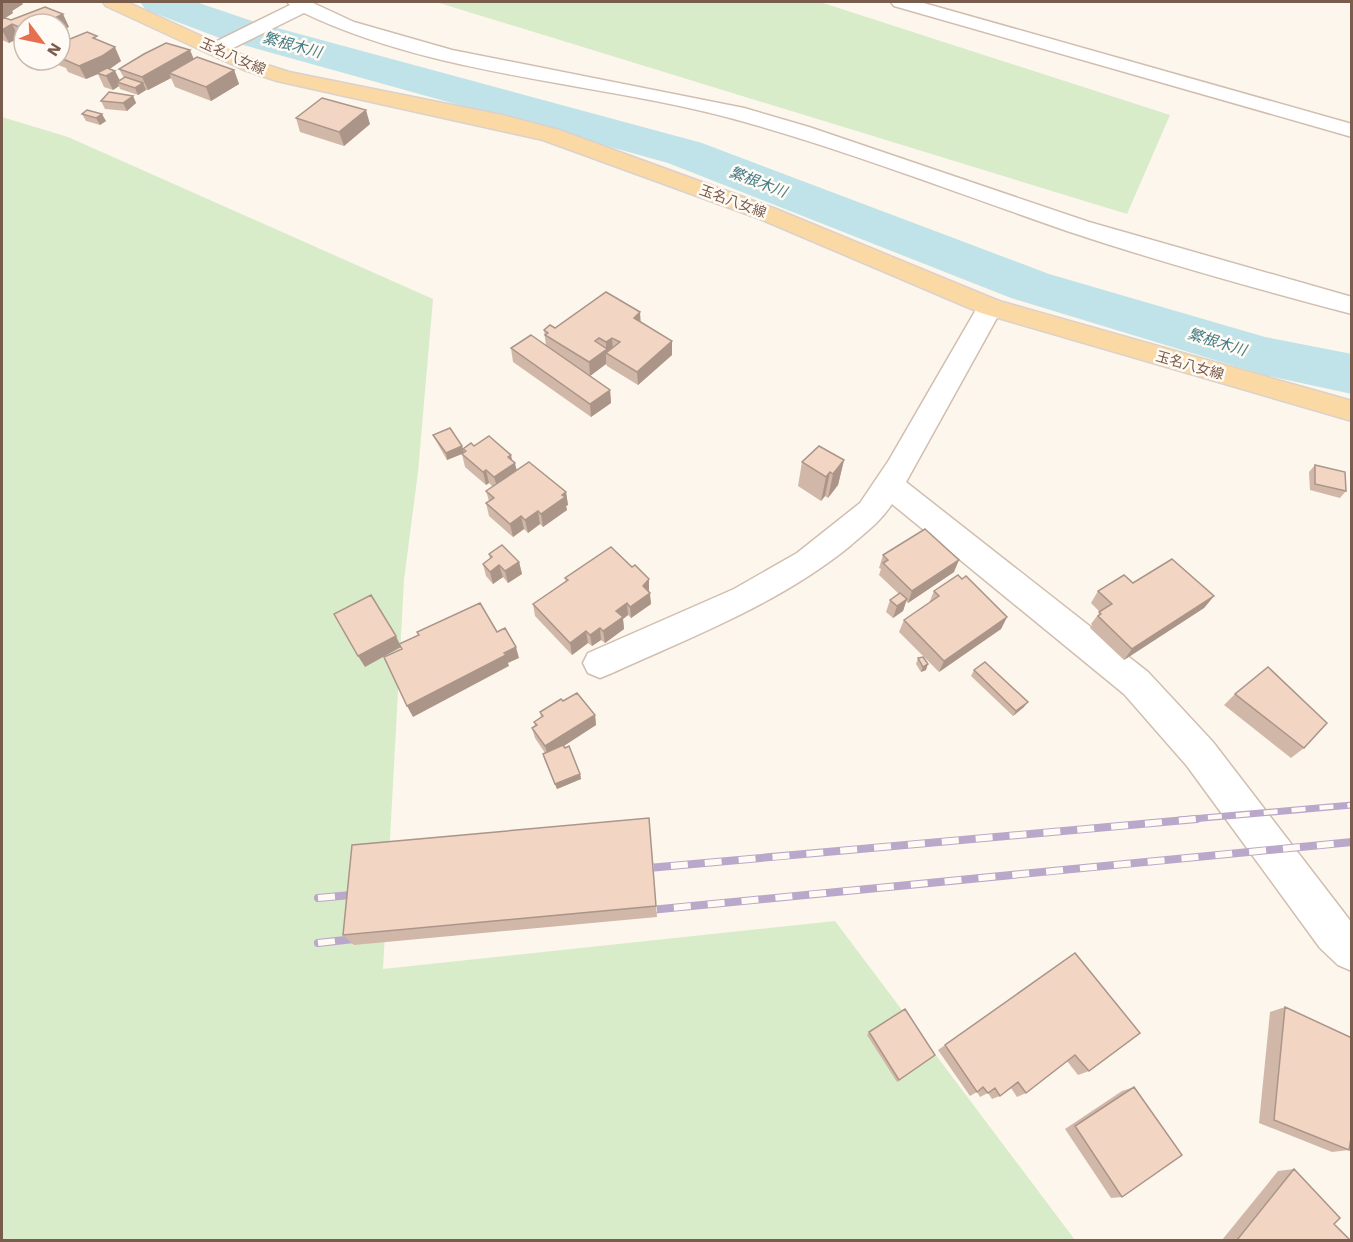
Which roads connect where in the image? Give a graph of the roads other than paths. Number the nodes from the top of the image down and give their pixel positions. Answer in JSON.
{"nodes":[{"id":1,"x":114,"y":2,"type":"edge"},
{"id":2,"x":901,"y":2,"type":"edge"},
{"id":3,"x":298,"y":6,"type":"edge"},
{"id":4,"x":938,"y":7,"type":"edge"},
{"id":5,"x":221,"y":47,"type":"junction"},
{"id":6,"x":1352,"y":131,"type":"edge"},
{"id":7,"x":1352,"y":306,"type":"edge"},
{"id":8,"x":990,"y":307,"type":"junction"},
{"id":9,"x":1352,"y":411,"type":"edge"},
{"id":10,"x":888,"y":484,"type":"junction"},
{"id":11,"x":600,"y":663,"type":"dead end"},
{"id":12,"x":1352,"y":951,"type":"edge"}],
"edges":[{"from":1,"to":5,"type":"main road","name":"玉名八女線"},
{"from":2,"to":4,"type":"street"},
{"from":3,"to":5,"type":"street"},
{"from":3,"to":7,"type":"street"},
{"from":4,"to":6,"type":"street"},
{"from":5,"to":8,"type":"main road","name":"玉名八女線"},
{"from":8,"to":9,"type":"main road","name":"玉名八女線"},
{"from":8,"to":10,"type":"street"},
{"from":10,"to":11,"type":"street"},
{"from":10,"to":12,"type":"street"}]}
